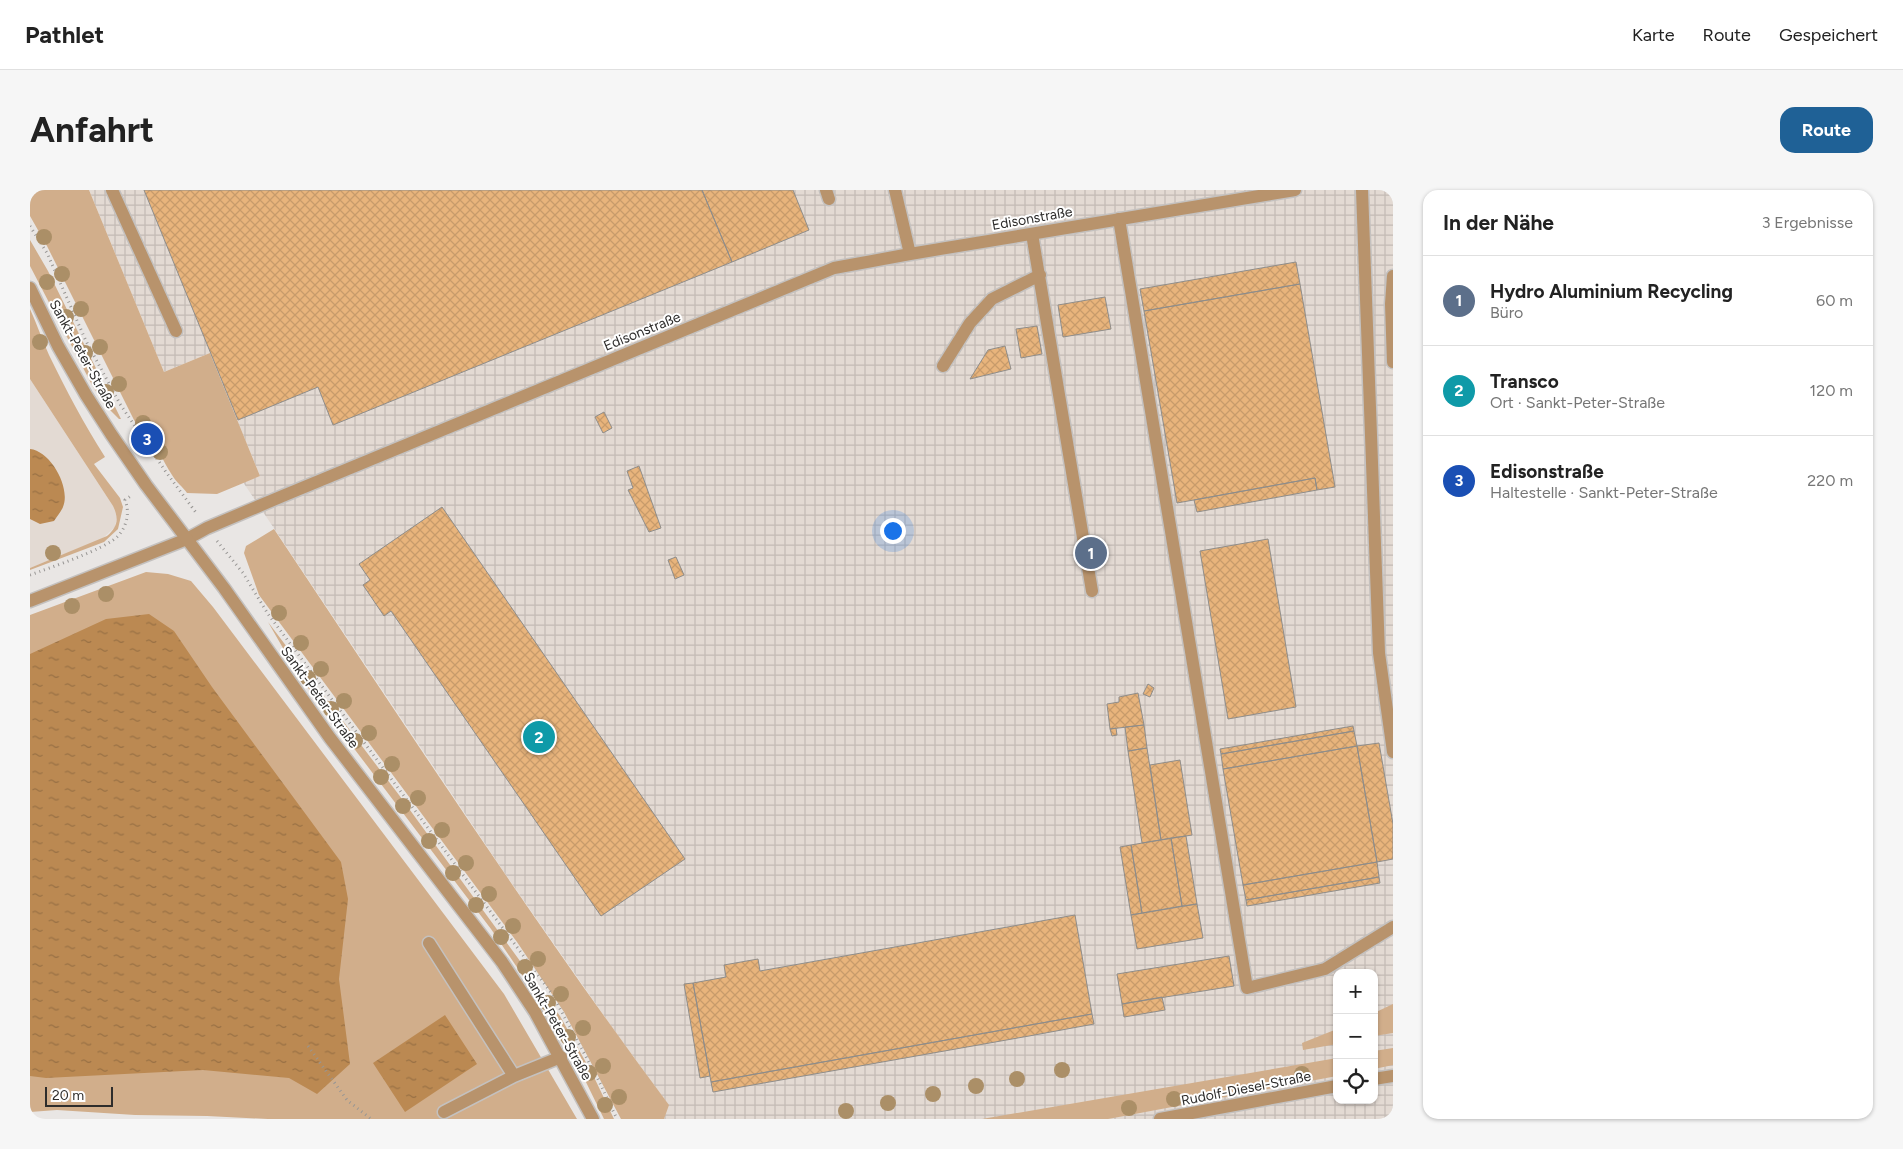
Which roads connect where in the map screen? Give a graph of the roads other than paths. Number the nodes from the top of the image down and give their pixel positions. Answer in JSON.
{"nodes":[{"id":1,"x":112,"y":190,"type":"edge"},
{"id":2,"x":895,"y":190,"type":"edge"},
{"id":3,"x":1295,"y":190,"type":"edge"},
{"id":4,"x":1362,"y":190,"type":"edge"},
{"id":5,"x":1119,"y":219,"type":"junction"},
{"id":6,"x":1032,"y":234,"type":"junction"},
{"id":7,"x":910,"y":254,"type":"junction"},
{"id":8,"x":1040,"y":275,"type":"junction"},
{"id":9,"x":1393,"y":276,"type":"edge"},
{"id":10,"x":30,"y":288,"type":"edge"},
{"id":11,"x":176,"y":331,"type":"dead end"},
{"id":12,"x":1393,"y":362,"type":"edge"},
{"id":13,"x":943,"y":366,"type":"dead end"},
{"id":14,"x":187,"y":539,"type":"junction"},
{"id":15,"x":1092,"y":591,"type":"dead end"},
{"id":16,"x":30,"y":601,"type":"edge"},
{"id":17,"x":1393,"y":752,"type":"edge"},
{"id":18,"x":1393,"y":927,"type":"edge"},
{"id":19,"x":429,"y":944,"type":"dead end"},
{"id":20,"x":561,"y":1057,"type":"junction"},
{"id":21,"x":514,"y":1076,"type":"junction"},
{"id":22,"x":1393,"y":1076,"type":"edge"},
{"id":23,"x":1378,"y":1078,"type":"edge"},
{"id":24,"x":1333,"y":1087,"type":"edge"},
{"id":25,"x":444,"y":1112,"type":"dead end"},
{"id":26,"x":593,"y":1119,"type":"edge"},
{"id":27,"x":1160,"y":1119,"type":"edge"}],
"edges":[{"from":1,"to":11,"type":"street"},
{"from":2,"to":7,"type":"street"},
{"from":3,"to":5,"type":"street","name":"Edisonstraße"},
{"from":4,"to":17,"type":"street"},
{"from":5,"to":6,"type":"street","name":"Edisonstraße"},
{"from":5,"to":18,"type":"street"},
{"from":6,"to":7,"type":"street","name":"Edisonstraße"},
{"from":6,"to":8,"type":"street"},
{"from":7,"to":14,"type":"street","name":"Edisonstraße"},
{"from":8,"to":13,"type":"street"},
{"from":8,"to":15,"type":"street"},
{"from":9,"to":12,"type":"street"},
{"from":10,"to":14,"type":"street","name":"Sankt-Peter-Straße"},
{"from":14,"to":16,"type":"street","name":"Edisonstraße"},
{"from":14,"to":20,"type":"street","name":"Sankt-Peter-Straße"},
{"from":19,"to":21,"type":"street"},
{"from":20,"to":21,"type":"street"},
{"from":20,"to":26,"type":"street","name":"Sankt-Peter-Straße"},
{"from":21,"to":25,"type":"street"},
{"from":22,"to":23,"type":"street"},
{"from":24,"to":27,"type":"street","name":"Rudolf-Diesel-Straße"}]}
